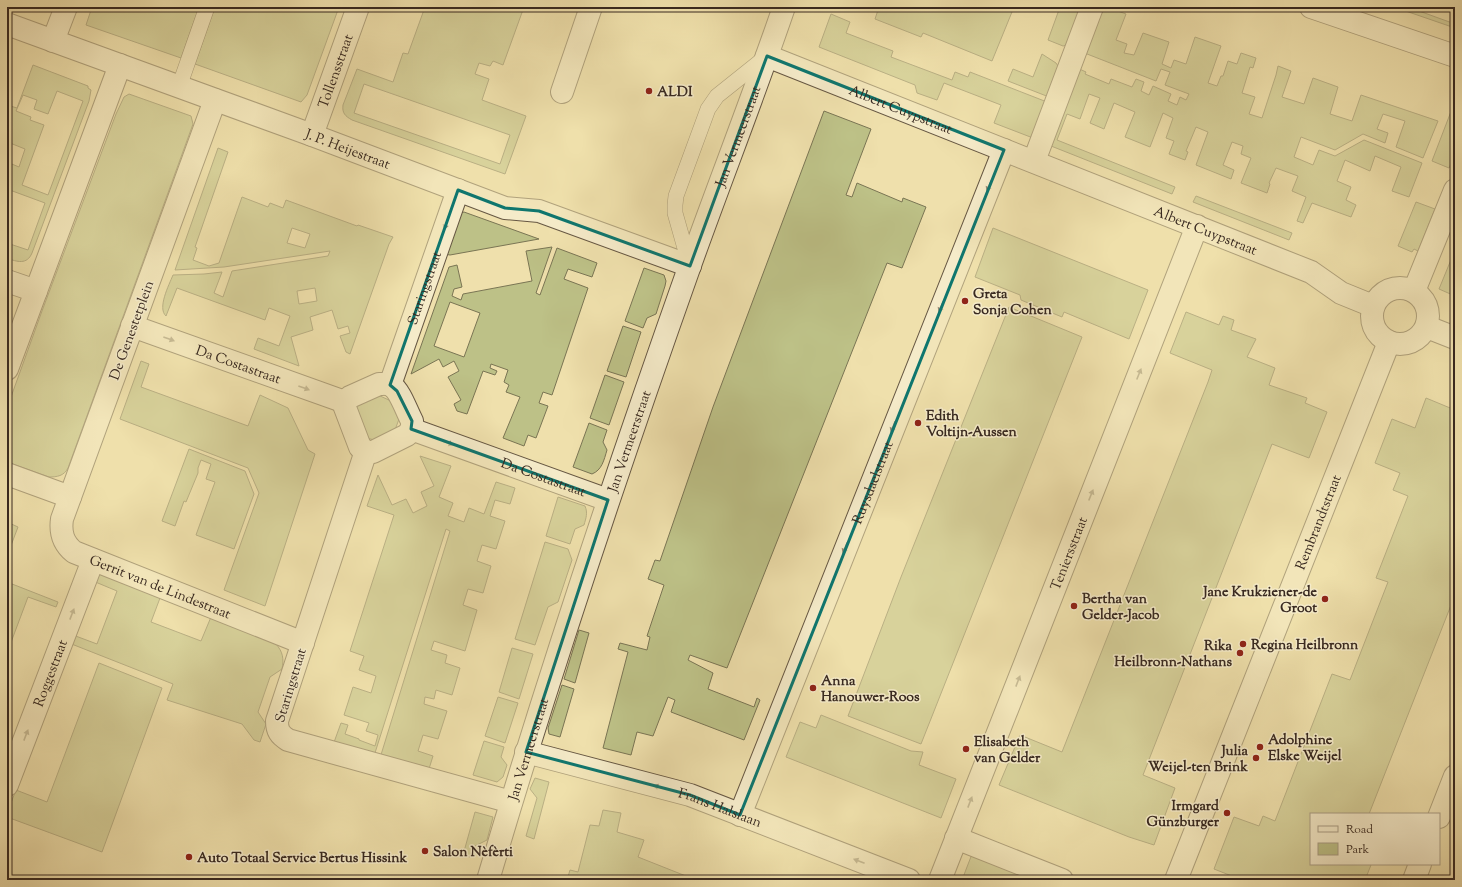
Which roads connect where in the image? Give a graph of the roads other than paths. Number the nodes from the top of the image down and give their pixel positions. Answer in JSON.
{"nodes":[{"id":1,"x":66,"y":7,"type":"edge"},
{"id":2,"x":207,"y":7,"type":"edge"},
{"id":3,"x":358,"y":7,"type":"edge"},
{"id":4,"x":591,"y":7,"type":"edge"},
{"id":5,"x":784,"y":7,"type":"edge"},
{"id":6,"x":1092,"y":7,"type":"edge"},
{"id":7,"x":1311,"y":7,"type":"edge"},
{"id":8,"x":7,"y":24,"type":"edge"},
{"id":9,"x":53,"y":41,"type":"junction"},
{"id":10,"x":767,"y":56,"type":"junction"},
{"id":11,"x":1455,"y":56,"type":"edge"},
{"id":12,"x":120,"y":65,"type":"junction"},
{"id":13,"x":178,"y":87,"type":"junction"},
{"id":14,"x":562,"y":92,"type":"dead end"},
{"id":15,"x":215,"y":100,"type":"junction"},
{"id":16,"x":312,"y":135,"type":"junction"},
{"id":17,"x":1004,"y":150,"type":"junction"},
{"id":18,"x":1034,"y":161,"type":"junction"},
{"id":19,"x":458,"y":190,"type":"junction"},
{"id":20,"x":1455,"y":190,"type":"edge"},
{"id":21,"x":1197,"y":226,"type":"junction"},
{"id":22,"x":690,"y":266,"type":"junction"},
{"id":23,"x":7,"y":281,"type":"edge"},
{"id":24,"x":36,"y":291,"type":"junction"},
{"id":25,"x":1414,"y":291,"type":"junction"},
{"id":26,"x":1373,"y":306,"type":"junction"},
{"id":27,"x":132,"y":326,"type":"junction"},
{"id":28,"x":1427,"y":327,"type":"junction"},
{"id":29,"x":1455,"y":338,"type":"edge"},
{"id":30,"x":1389,"y":342,"type":"junction"},
{"id":31,"x":7,"y":369,"type":"edge"},
{"id":32,"x":390,"y":385,"type":"junction"},
{"id":33,"x":345,"y":402,"type":"junction"},
{"id":34,"x":411,"y":429,"type":"junction"},
{"id":35,"x":366,"y":451,"type":"junction"},
{"id":36,"x":7,"y":474,"type":"edge"},
{"id":37,"x":70,"y":497,"type":"junction"},
{"id":38,"x":608,"y":500,"type":"junction"},
{"id":39,"x":93,"y":560,"type":"junction"},
{"id":40,"x":303,"y":644,"type":"junction"},
{"id":41,"x":526,"y":752,"type":"junction"},
{"id":42,"x":1455,"y":776,"type":"edge"},
{"id":43,"x":7,"y":785,"type":"edge"},
{"id":44,"x":511,"y":802,"type":"junction"},
{"id":45,"x":1440,"y":814,"type":"edge"},
{"id":46,"x":740,"y":815,"type":"junction"},
{"id":47,"x":956,"y":838,"type":"junction"},
{"id":48,"x":1420,"y":865,"type":"edge"},
{"id":49,"x":488,"y":880,"type":"edge"},
{"id":50,"x":908,"y":880,"type":"edge"},
{"id":51,"x":940,"y":880,"type":"edge"},
{"id":52,"x":1062,"y":880,"type":"edge"},
{"id":53,"x":1176,"y":880,"type":"edge"},
{"id":54,"x":1414,"y":880,"type":"edge"}],
"edges":[{"from":1,"to":9,"type":"street"},
{"from":2,"to":13,"type":"lane"},
{"from":3,"to":16,"type":"street","name":"Tollensstraat"},
{"from":4,"to":14,"type":"street"},
{"from":5,"to":10,"type":"street","name":"Jan Vermeerstraat"},
{"from":6,"to":18,"type":"street"},
{"from":7,"to":11,"type":"street"},
{"from":8,"to":9,"type":"street","name":"J. P. Heijestraat"},
{"from":9,"to":12,"type":"street","name":"J. P. Heijestraat"},
{"from":10,"to":17,"type":"street","name":"Albert Cuypstraat"},
{"from":10,"to":22,"type":"street","name":"Jan Vermeerstraat"},
{"from":10,"to":22,"type":"lane"},
{"from":12,"to":13,"type":"street","name":"J. P. Heijestraat"},
{"from":12,"to":24,"type":"street"},
{"from":13,"to":15,"type":"street","name":"J. P. Heijestraat"},
{"from":15,"to":16,"type":"street","name":"J. P. Heijestraat"},
{"from":15,"to":27,"type":"street","name":"De Genestetplein"},
{"from":16,"to":19,"type":"street","name":"J. P. Heijestraat"},
{"from":17,"to":18,"type":"street","name":"Albert Cuypstraat"},
{"from":17,"to":46,"type":"street","name":"Ruysdaelstraat","one_way":true},
{"from":18,"to":21,"type":"street","name":"Albert Cuypstraat"},
{"from":19,"to":22,"type":"street","name":"J. P. Heijestraat"},
{"from":19,"to":32,"type":"street","name":"Staringstraat","one_way":true},
{"from":20,"to":25,"type":"street"},
{"from":21,"to":26,"type":"street","name":"Albert Cuypstraat"},
{"from":47,"to":21,"type":"street","name":"Teniersstraat","one_way":true},
{"from":22,"to":38,"type":"street","name":"Jan Vermeerstraat"},
{"from":23,"to":24,"type":"street"},
{"from":24,"to":31,"type":"street"},
{"from":25,"to":26,"type":"street"},
{"from":25,"to":28,"type":"street"},
{"from":26,"to":30,"type":"street"},
{"from":27,"to":33,"type":"street","name":"Da Costastraat","one_way":true},
{"from":27,"to":37,"type":"street","name":"De Genestetplein"},
{"from":28,"to":29,"type":"street"},
{"from":28,"to":30,"type":"street"},
{"from":30,"to":53,"type":"street","name":"Rembrandtstraat"},
{"from":32,"to":33,"type":"street"},
{"from":32,"to":34,"type":"street"},
{"from":33,"to":35,"type":"street"},
{"from":34,"to":35,"type":"street"},
{"from":34,"to":38,"type":"street","name":"Da Costastraat","one_way":true},
{"from":35,"to":40,"type":"street","name":"Staringstraat"},
{"from":36,"to":37,"type":"street"},
{"from":37,"to":39,"type":"street","name":"Gerrit van de Lindestraat"},
{"from":38,"to":41,"type":"street","name":"Jan Vermeerstraat"},
{"from":39,"to":40,"type":"street","name":"Gerrit van de Lindestraat"},
{"from":43,"to":39,"type":"street","name":"Roggestraat","one_way":true},
{"from":40,"to":44,"type":"street","name":"Staringstraat"},
{"from":41,"to":44,"type":"street","name":"Jan Vermeerstraat"},
{"from":46,"to":41,"type":"street","name":"Frans Halslaan","one_way":true},
{"from":42,"to":45,"type":"street"},
{"from":44,"to":49,"type":"street","name":"Jan Vermeerstraat"},
{"from":50,"to":46,"type":"street","name":"Frans Halslaan","one_way":true},
{"from":47,"to":51,"type":"street","name":"Teniersstraat"},
{"from":47,"to":52,"type":"street"},
{"from":48,"to":54,"type":"street"}]}
